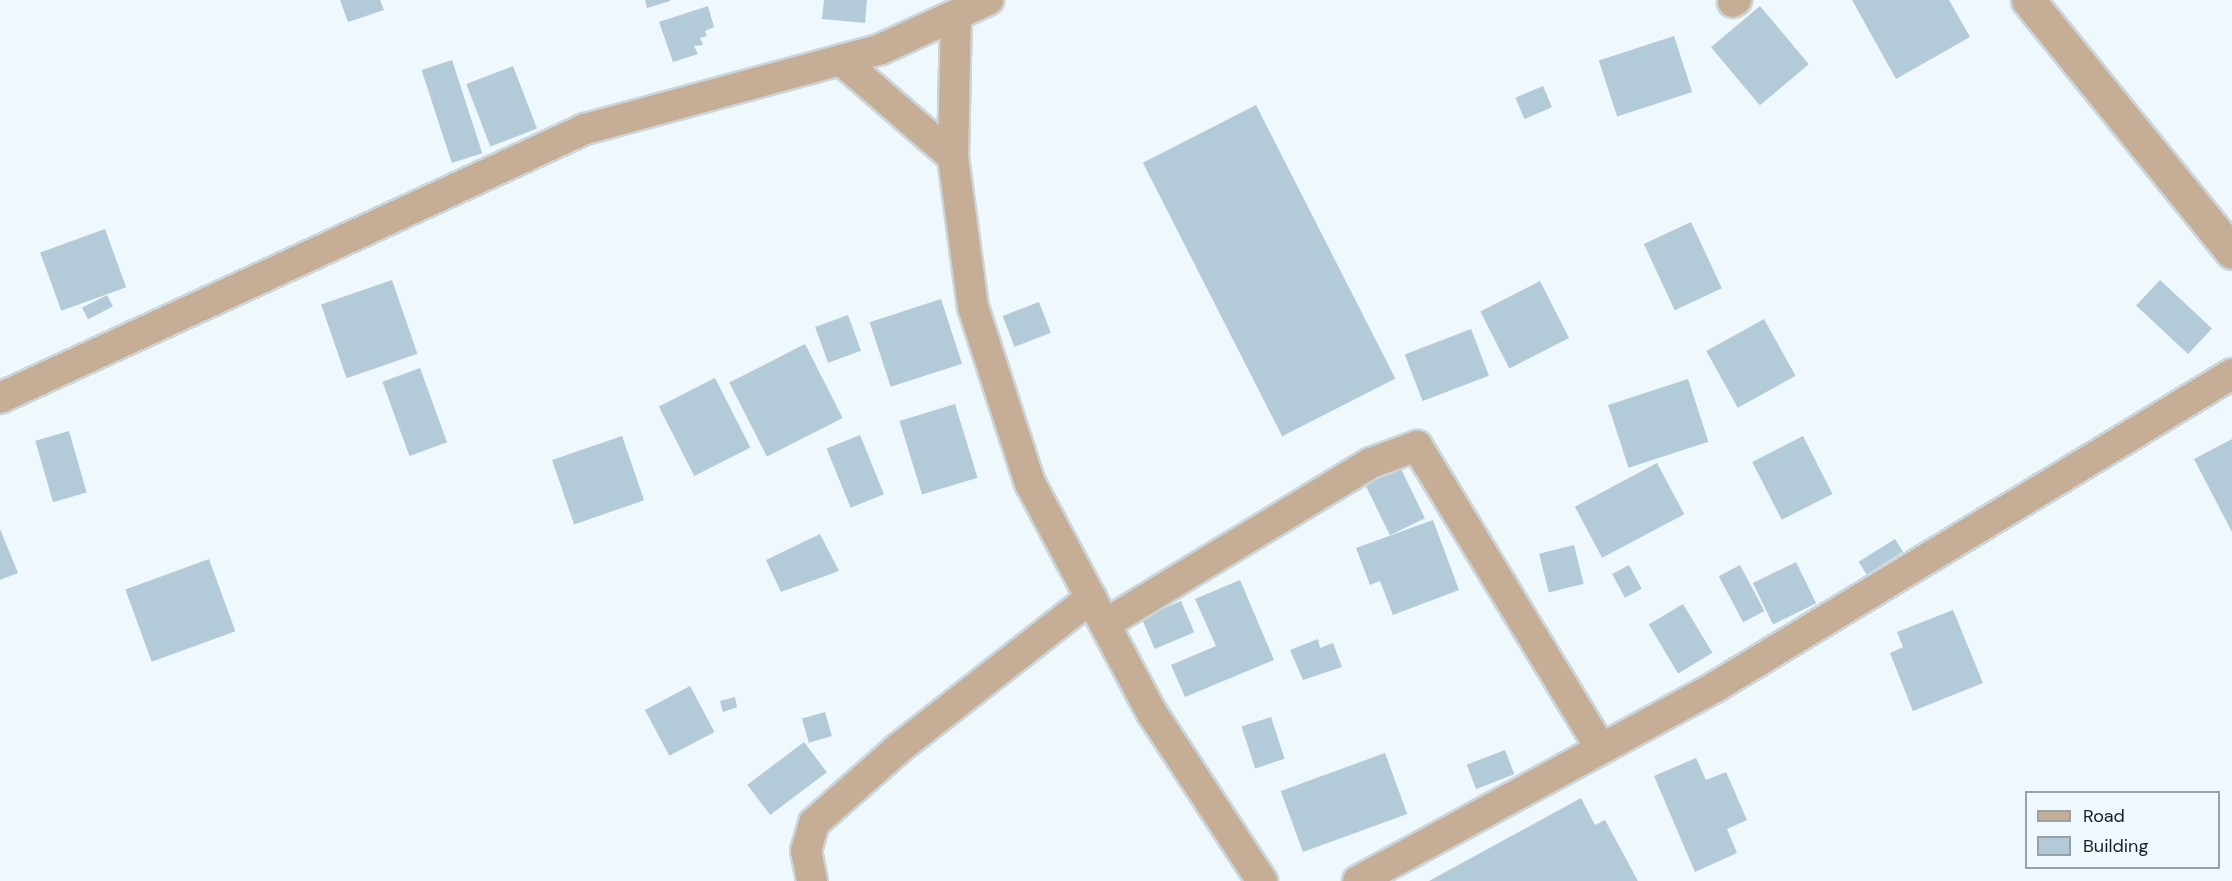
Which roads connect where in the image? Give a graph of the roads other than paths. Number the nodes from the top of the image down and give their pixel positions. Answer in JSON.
{"nodes":[{"id":1,"x":988,"y":0,"type":"edge"},
{"id":2,"x":2028,"y":0,"type":"edge"},
{"id":3,"x":956,"y":15,"type":"junction"},
{"id":4,"x":841,"y":60,"type":"junction"},
{"id":5,"x":953,"y":157,"type":"junction"},
{"id":6,"x":2232,"y":252,"type":"edge"},
{"id":7,"x":2232,"y":374,"type":"edge"},
{"id":8,"x":0,"y":398,"type":"edge"},
{"id":9,"x":1098,"y":611,"type":"junction"},
{"id":10,"x":1601,"y":749,"type":"junction"},
{"id":11,"x":812,"y":881,"type":"edge"},
{"id":12,"x":1262,"y":881,"type":"edge"},
{"id":13,"x":1358,"y":881,"type":"edge"}],
"edges":[{"from":1,"to":3,"type":"street"},
{"from":2,"to":6,"type":"street"},
{"from":3,"to":4,"type":"street"},
{"from":3,"to":5,"type":"street"},
{"from":4,"to":5,"type":"street"},
{"from":4,"to":8,"type":"street"},
{"from":5,"to":9,"type":"street"},
{"from":7,"to":10,"type":"street"},
{"from":9,"to":10,"type":"street"},
{"from":9,"to":11,"type":"street"},
{"from":9,"to":12,"type":"street"},
{"from":10,"to":13,"type":"street"}]}
